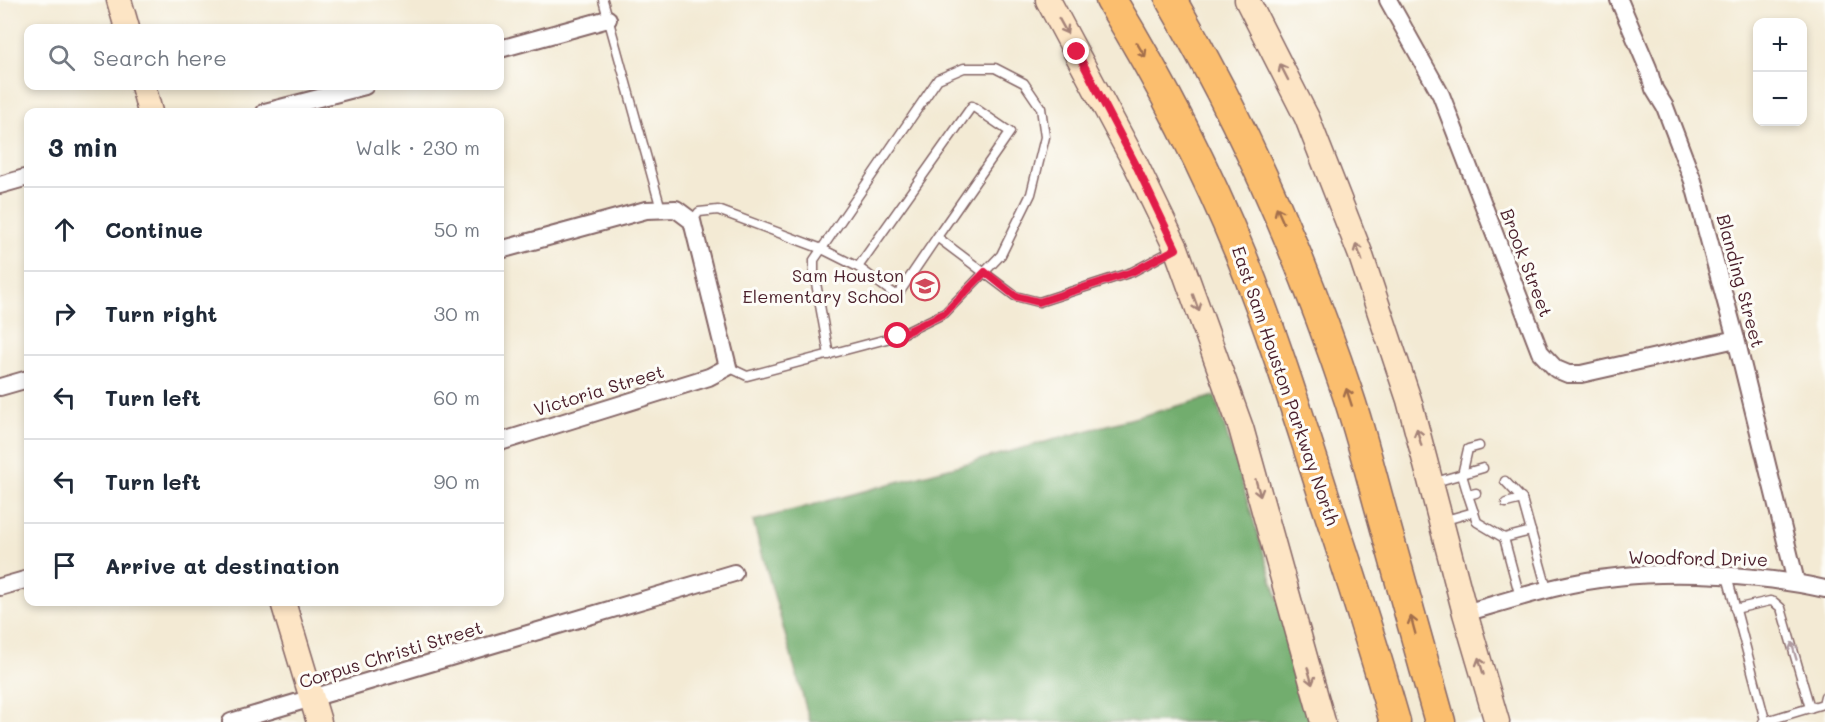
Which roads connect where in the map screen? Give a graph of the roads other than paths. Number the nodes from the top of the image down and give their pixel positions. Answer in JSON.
{"nodes":[{"id":1,"x":119,"y":0,"type":"edge"},
{"id":2,"x":603,"y":0,"type":"edge"},
{"id":3,"x":1048,"y":0,"type":"edge"},
{"id":4,"x":1111,"y":0,"type":"edge"},
{"id":5,"x":1171,"y":0,"type":"edge"},
{"id":6,"x":1185,"y":0,"type":"edge"},
{"id":7,"x":1247,"y":0,"type":"edge"},
{"id":8,"x":1388,"y":0,"type":"edge"},
{"id":9,"x":1619,"y":0,"type":"edge"},
{"id":10,"x":608,"y":19,"type":"junction"},
{"id":11,"x":126,"y":24,"type":"edge"},
{"id":12,"x":504,"y":48,"type":"edge"},
{"id":13,"x":144,"y":90,"type":"edge"},
{"id":14,"x":349,"y":90,"type":"edge"},
{"id":15,"x":149,"y":108,"type":"edge"},
{"id":16,"x":280,"y":108,"type":"edge"},
{"id":17,"x":1245,"y":138,"type":"junction"},
{"id":18,"x":24,"y":178,"type":"edge"},
{"id":19,"x":0,"y":185,"type":"edge"},
{"id":20,"x":654,"y":210,"type":"junction"},
{"id":21,"x":692,"y":221,"type":"junction"},
{"id":22,"x":936,"y":237,"type":"junction"},
{"id":23,"x":504,"y":249,"type":"edge"},
{"id":24,"x":822,"y":249,"type":"junction"},
{"id":25,"x":1176,"y":249,"type":"junction"},
{"id":26,"x":858,"y":267,"type":"junction"},
{"id":27,"x":985,"y":272,"type":"junction"},
{"id":28,"x":1736,"y":339,"type":"junction"},
{"id":29,"x":829,"y":354,"type":"junction"},
{"id":30,"x":728,"y":367,"type":"junction"},
{"id":31,"x":24,"y":380,"type":"edge"},
{"id":32,"x":0,"y":387,"type":"edge"},
{"id":33,"x":1290,"y":389,"type":"junction"},
{"id":34,"x":504,"y":441,"type":"edge"},
{"id":35,"x":1479,"y":446,"type":"dead end"},
{"id":36,"x":1483,"y":468,"type":"dead end"},
{"id":37,"x":1462,"y":475,"type":"junction"},
{"id":38,"x":1505,"y":481,"type":"dead end"},
{"id":39,"x":1431,"y":483,"type":"junction"},
{"id":40,"x":1522,"y":499,"type":"junction"},
{"id":41,"x":1506,"y":503,"type":"dead end"},
{"id":42,"x":1474,"y":512,"type":"junction"},
{"id":43,"x":1441,"y":521,"type":"junction"},
{"id":44,"x":1531,"y":531,"type":"junction"},
{"id":45,"x":1504,"y":538,"type":"junction"},
{"id":46,"x":734,"y":573,"type":"dead end"},
{"id":47,"x":1727,"y":576,"type":"junction"},
{"id":48,"x":24,"y":580,"type":"edge"},
{"id":49,"x":1796,"y":582,"type":"junction"},
{"id":50,"x":0,"y":587,"type":"edge"},
{"id":51,"x":1825,"y":589,"type":"edge"},
{"id":52,"x":1547,"y":590,"type":"junction"},
{"id":53,"x":1520,"y":597,"type":"junction"},
{"id":54,"x":284,"y":606,"type":"edge"},
{"id":55,"x":1736,"y":609,"type":"junction"},
{"id":56,"x":1465,"y":613,"type":"junction"},
{"id":57,"x":1825,"y":696,"type":"edge"},
{"id":58,"x":312,"y":698,"type":"junction"},
{"id":59,"x":1810,"y":708,"type":"junction"},
{"id":60,"x":1764,"y":721,"type":"edge"},
{"id":61,"x":231,"y":722,"type":"edge"},
{"id":62,"x":319,"y":722,"type":"edge"},
{"id":63,"x":1323,"y":722,"type":"edge"},
{"id":64,"x":1377,"y":722,"type":"edge"},
{"id":65,"x":1395,"y":722,"type":"edge"},
{"id":66,"x":1440,"y":722,"type":"edge"},
{"id":67,"x":1497,"y":722,"type":"edge"}],
"edges":[{"from":1,"to":11,"type":"main road"},
{"from":2,"to":10,"type":"lane"},
{"from":3,"to":25,"type":"main road","one_way":true},
{"from":4,"to":33,"type":"highway","name":"East Sam Houston Parkway North","one_way":true},
{"from":5,"to":17,"type":"highway"},
{"from":6,"to":17,"type":"highway"},
{"from":39,"to":7,"type":"main road","one_way":true},
{"from":8,"to":28,"type":"street","name":"Brook Street"},
{"from":9,"to":28,"type":"street","name":"Blanding Street"},
{"from":10,"to":12,"type":"street"},
{"from":10,"to":20,"type":"lane"},
{"from":13,"to":15,"type":"main road"},
{"from":14,"to":16,"type":"street"},
{"from":66,"to":17,"type":"highway","one_way":true},
{"from":18,"to":19,"type":"street"},
{"from":20,"to":21,"type":"street"},
{"from":20,"to":23,"type":"street"},
{"from":21,"to":24,"type":"lane"},
{"from":21,"to":30,"type":"street"},
{"from":22,"to":26,"type":"lane"},
{"from":22,"to":26,"type":"lane"},
{"from":22,"to":27,"type":"lane"},
{"from":24,"to":26,"type":"lane"},
{"from":24,"to":27,"type":"lane"},
{"from":24,"to":29,"type":"lane"},
{"from":25,"to":27,"type":"lane"},
{"from":25,"to":63,"type":"main road","one_way":true},
{"from":27,"to":29,"type":"lane"},
{"from":28,"to":49,"type":"street","name":"Blanding Street"},
{"from":29,"to":30,"type":"lane"},
{"from":30,"to":34,"type":"street","name":"Victoria Street"},
{"from":31,"to":32,"type":"street"},
{"from":33,"to":64,"type":"highway"},
{"from":33,"to":65,"type":"highway","name":"East Sam Houston Parkway North"},
{"from":35,"to":37,"type":"lane"},
{"from":36,"to":37,"type":"lane"},
{"from":37,"to":39,"type":"lane"},
{"from":37,"to":42,"type":"lane"},
{"from":38,"to":40,"type":"lane"},
{"from":39,"to":43,"type":"main road"},
{"from":40,"to":41,"type":"lane"},
{"from":40,"to":44,"type":"lane"},
{"from":42,"to":43,"type":"lane"},
{"from":42,"to":45,"type":"lane"},
{"from":43,"to":56,"type":"main road"},
{"from":44,"to":45,"type":"lane"},
{"from":44,"to":52,"type":"lane"},
{"from":45,"to":53,"type":"lane"},
{"from":46,"to":58,"type":"street","name":"Corpus Christi Street"},
{"from":47,"to":49,"type":"street","name":"Woodford Drive"},
{"from":47,"to":52,"type":"street","name":"Woodford Drive"},
{"from":47,"to":55,"type":"lane"},
{"from":48,"to":50,"type":"street"},
{"from":49,"to":51,"type":"street","name":"Woodford Drive"},
{"from":52,"to":53,"type":"street","name":"Woodford Drive"},
{"from":53,"to":56,"type":"street","name":"Woodford Drive"},
{"from":54,"to":58,"type":"main road"},
{"from":59,"to":55,"type":"lane","one_way":true},
{"from":55,"to":60,"type":"lane"},
{"from":67,"to":56,"type":"main road","one_way":true},
{"from":57,"to":59,"type":"lane"},
{"from":58,"to":61,"type":"street","name":"Corpus Christi Street"},
{"from":58,"to":62,"type":"main road"},
{"from":59,"to":60,"type":"lane"}]}
